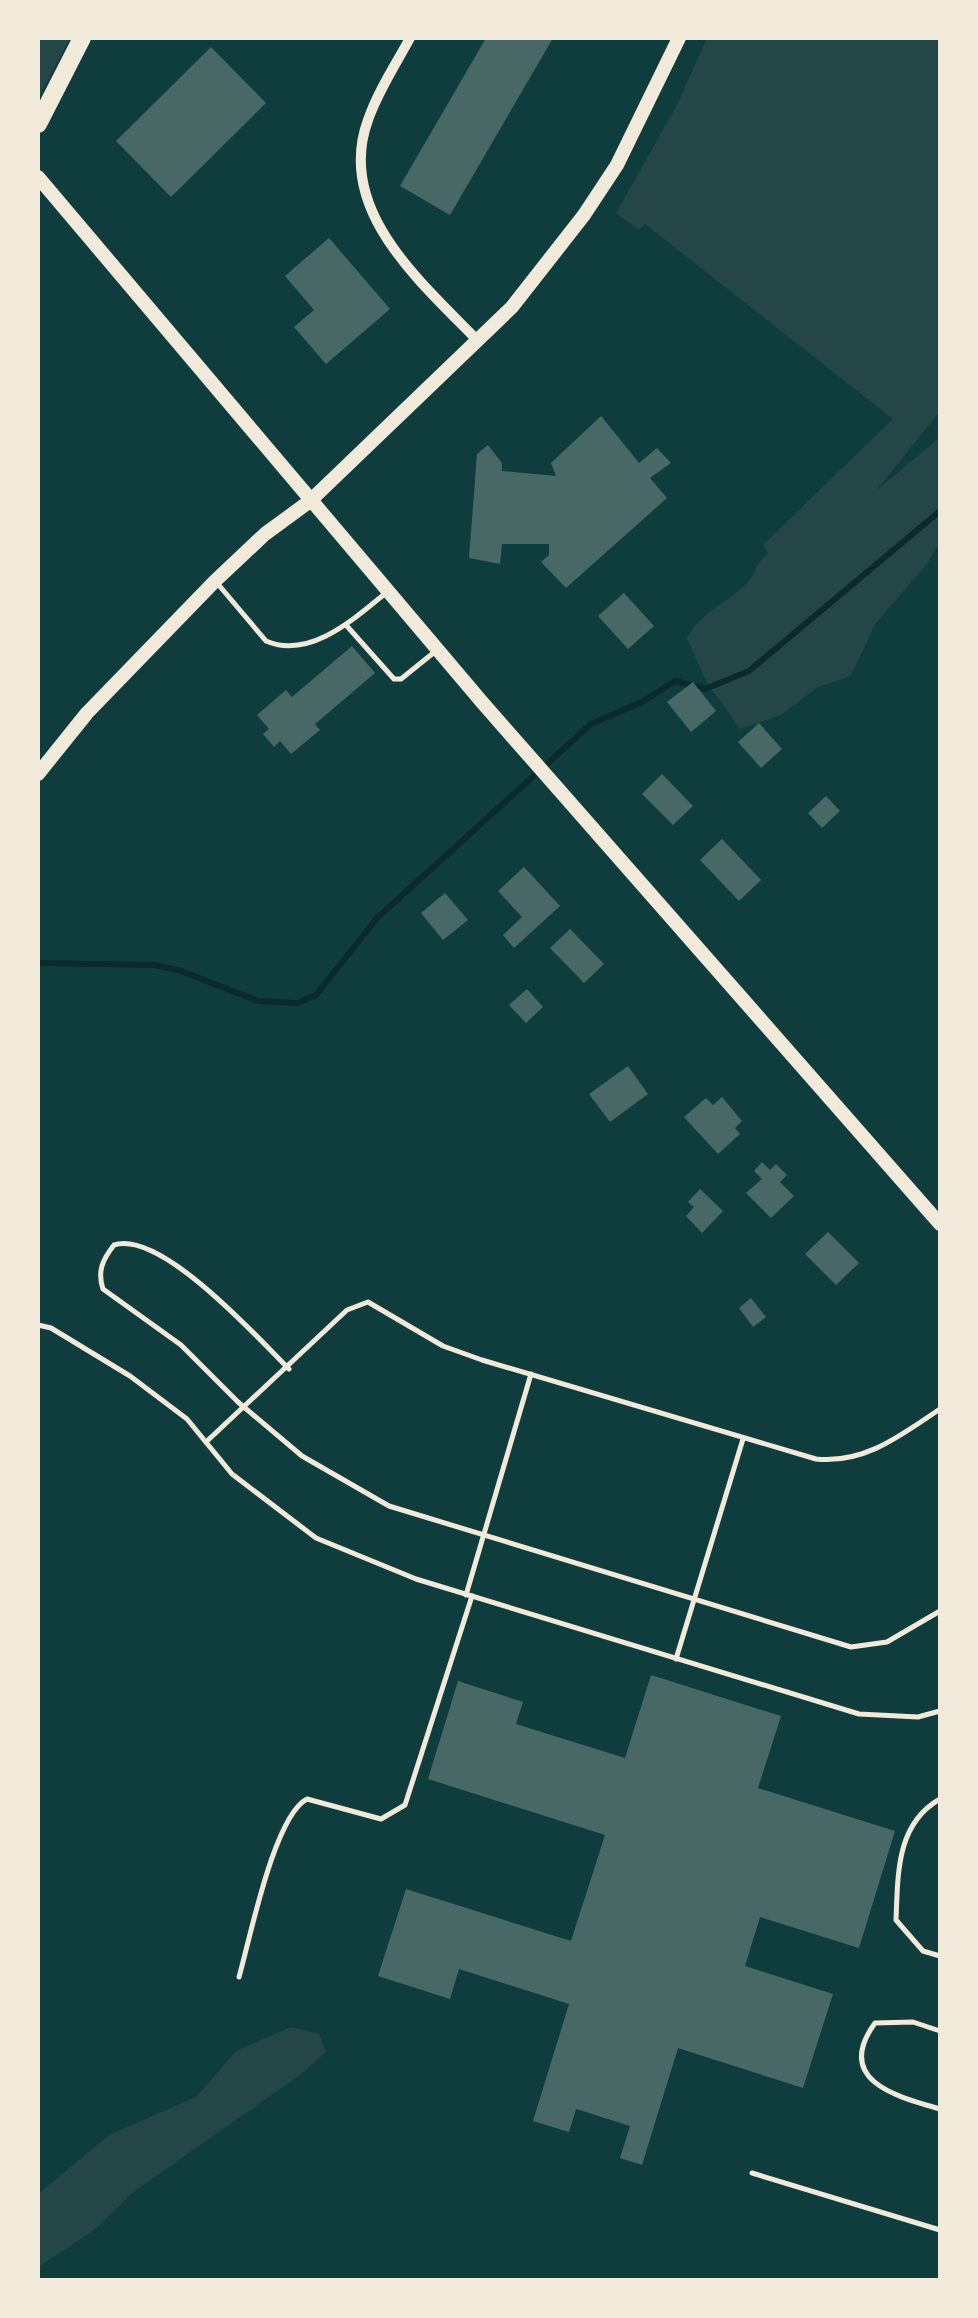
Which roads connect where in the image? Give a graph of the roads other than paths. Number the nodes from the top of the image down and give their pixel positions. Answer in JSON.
{"nodes":[{"id":1,"x":82,"y":38,"type":"edge"},
{"id":2,"x":410,"y":38,"type":"edge"},
{"id":3,"x":679,"y":38,"type":"edge"},
{"id":4,"x":38,"y":124,"type":"edge"},
{"id":5,"x":38,"y":177,"type":"edge"},
{"id":6,"x":477,"y":340,"type":"junction"},
{"id":7,"x":310,"y":501,"type":"junction"},
{"id":8,"x":215,"y":581,"type":"junction"},
{"id":9,"x":388,"y":592,"type":"junction"},
{"id":10,"x":346,"y":625,"type":"junction"},
{"id":11,"x":437,"y":650,"type":"junction"},
{"id":12,"x":38,"y":774,"type":"edge"},
{"id":13,"x":940,"y":1224,"type":"edge"},
{"id":14,"x":38,"y":1325,"type":"edge"},
{"id":15,"x":289,"y":1369,"type":"junction"},
{"id":16,"x":532,"y":1374,"type":"junction"},
{"id":17,"x":245,"y":1408,"type":"junction"},
{"id":18,"x":940,"y":1409,"type":"edge"},
{"id":19,"x":743,"y":1439,"type":"junction"},
{"id":20,"x":206,"y":1442,"type":"junction"},
{"id":21,"x":483,"y":1537,"type":"junction"},
{"id":22,"x":469,"y":1596,"type":"junction"},
{"id":23,"x":694,"y":1601,"type":"junction"},
{"id":24,"x":940,"y":1611,"type":"edge"},
{"id":25,"x":676,"y":1659,"type":"junction"},
{"id":26,"x":940,"y":1711,"type":"edge"},
{"id":27,"x":940,"y":1799,"type":"edge"},
{"id":28,"x":940,"y":1956,"type":"edge"},
{"id":29,"x":239,"y":1977,"type":"dead end"},
{"id":30,"x":940,"y":2031,"type":"edge"},
{"id":31,"x":940,"y":2109,"type":"edge"},
{"id":32,"x":752,"y":2173,"type":"dead end"},
{"id":33,"x":940,"y":2230,"type":"edge"}],
"edges":[{"from":1,"to":4,"type":"highway"},
{"from":2,"to":6,"type":"street"},
{"from":3,"to":6,"type":"main road"},
{"from":5,"to":7,"type":"main road"},
{"from":6,"to":7,"type":"main road"},
{"from":7,"to":8,"type":"main road"},
{"from":7,"to":9,"type":"main road"},
{"from":8,"to":10,"type":"lane"},
{"from":8,"to":12,"type":"main road"},
{"from":9,"to":10,"type":"lane"},
{"from":9,"to":11,"type":"main road"},
{"from":10,"to":11,"type":"lane"},
{"from":11,"to":13,"type":"main road"},
{"from":14,"to":20,"type":"lane"},
{"from":15,"to":16,"type":"lane"},
{"from":15,"to":17,"type":"lane"},
{"from":15,"to":17,"type":"lane"},
{"from":16,"to":19,"type":"lane"},
{"from":16,"to":21,"type":"lane"},
{"from":17,"to":20,"type":"lane"},
{"from":17,"to":21,"type":"lane"},
{"from":18,"to":19,"type":"lane"},
{"from":19,"to":23,"type":"lane"},
{"from":20,"to":22,"type":"lane"},
{"from":21,"to":22,"type":"lane"},
{"from":21,"to":23,"type":"lane"},
{"from":22,"to":25,"type":"lane"},
{"from":22,"to":29,"type":"lane"},
{"from":23,"to":24,"type":"lane"},
{"from":23,"to":25,"type":"lane"},
{"from":25,"to":26,"type":"lane"},
{"from":27,"to":28,"type":"lane"},
{"from":30,"to":31,"type":"lane"},
{"from":32,"to":33,"type":"lane"}]}
